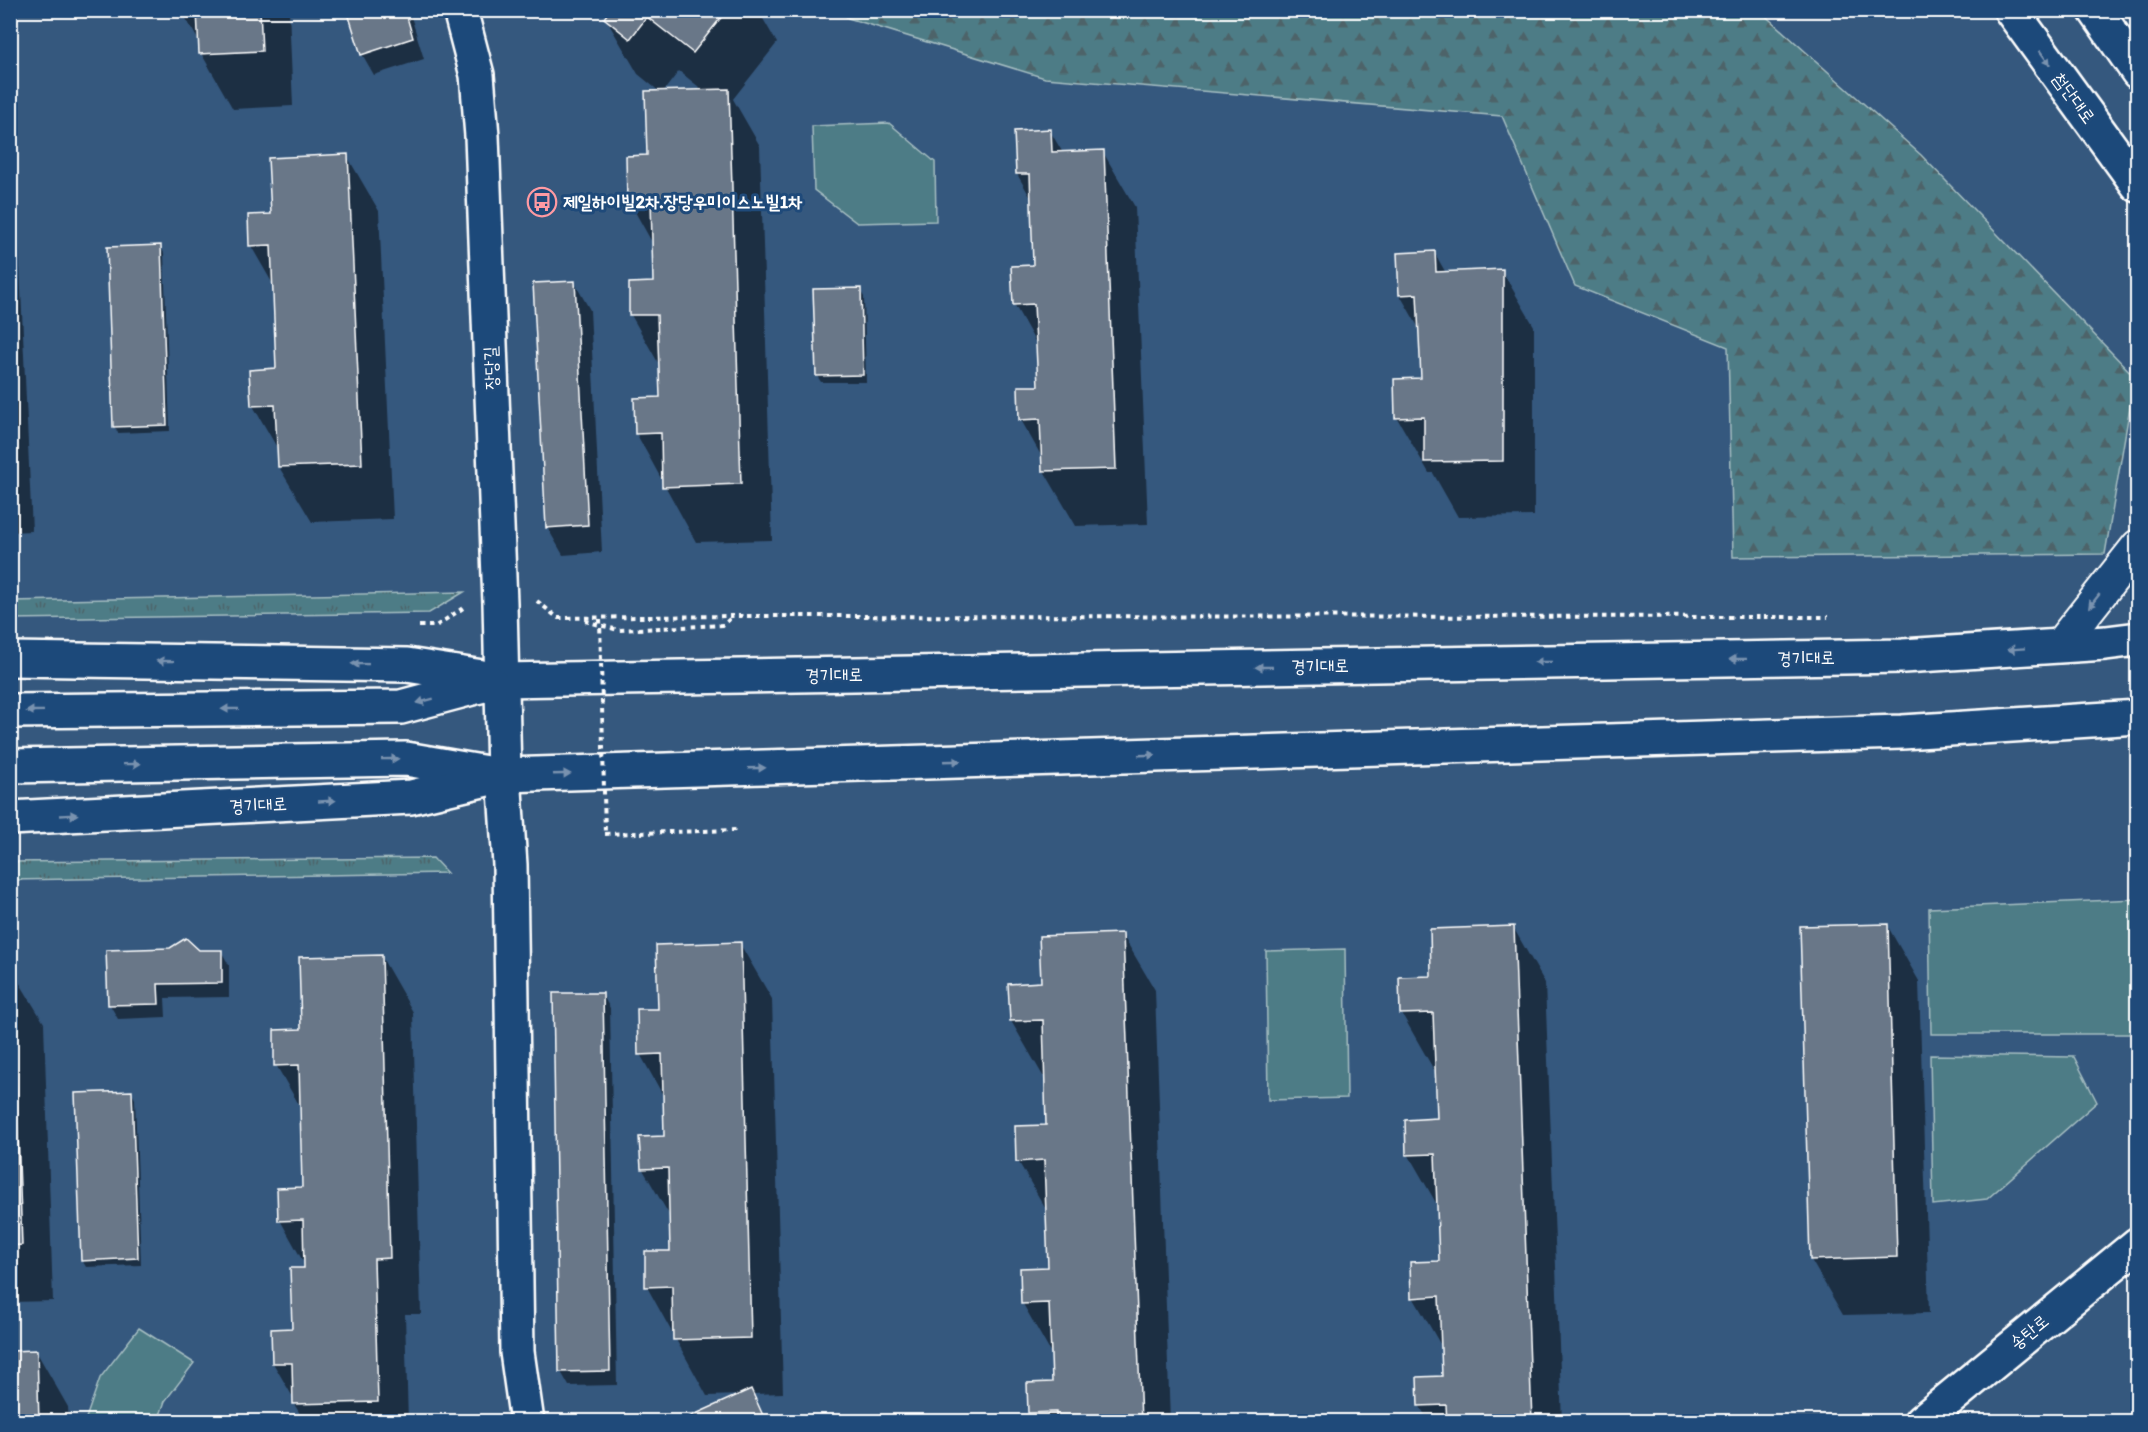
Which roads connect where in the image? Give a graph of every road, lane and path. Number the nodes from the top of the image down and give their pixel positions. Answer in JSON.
{"nodes":[{"id":1,"x":460,"y":10,"type":"edge"},
{"id":2,"x":2011,"y":10,"type":"edge"},
{"id":3,"x":2095,"y":10,"type":"edge"},
{"id":4,"x":2138,"y":72,"type":"edge"},
{"id":5,"x":2138,"y":185,"type":"edge"},
{"id":6,"x":2138,"y":546,"type":"edge"},
{"id":7,"x":732,"y":616,"type":"junction"},
{"id":8,"x":1834,"y":616,"type":"dead end"},
{"id":9,"x":577,"y":619,"type":"dead end"},
{"id":10,"x":2138,"y":639,"type":"edge"},
{"id":11,"x":2059,"y":646,"type":"junction"},
{"id":12,"x":10,"y":659,"type":"edge"},
{"id":13,"x":501,"y":680,"type":"junction"},
{"id":14,"x":10,"y":711,"type":"edge"},
{"id":15,"x":2138,"y":717,"type":"edge"},
{"id":16,"x":10,"y":766,"type":"edge"},
{"id":17,"x":504,"y":776,"type":"junction"},
{"id":18,"x":10,"y":818,"type":"edge"},
{"id":19,"x":736,"y":830,"type":"dead end"},
{"id":20,"x":2138,"y":1244,"type":"edge"},
{"id":21,"x":528,"y":1422,"type":"edge"},
{"id":22,"x":1922,"y":1422,"type":"edge"}],
"edges":[{"from":1,"to":13,"type":"main road","name":"장당길"},
{"from":2,"to":5,"type":"main road","name":"첨단대로","one_way":true},
{"from":3,"to":4,"type":"main road"},
{"from":6,"to":11,"type":"street","one_way":true},
{"from":7,"to":8,"type":"path"},
{"from":7,"to":9,"type":"path"},
{"from":7,"to":19,"type":"path","bridge":true},
{"from":10,"to":11,"type":"main road","name":"경기대로"},
{"from":11,"to":13,"type":"main road","name":"경기대로","one_way":true},
{"from":13,"to":12,"type":"main road","name":"경기대로","one_way":true},
{"from":13,"to":14,"type":"main road","name":"경기대로","one_way":true},
{"from":13,"to":17,"type":"main road","name":"장당길"},
{"from":17,"to":15,"type":"main road","name":"경기대로","one_way":true},
{"from":16,"to":17,"type":"main road","name":"경기대로","one_way":true},
{"from":18,"to":17,"type":"main road","name":"경기대로","one_way":true},
{"from":17,"to":21,"type":"main road","name":"장당길"},
{"from":20,"to":22,"type":"main road","name":"송탄로"}]}
